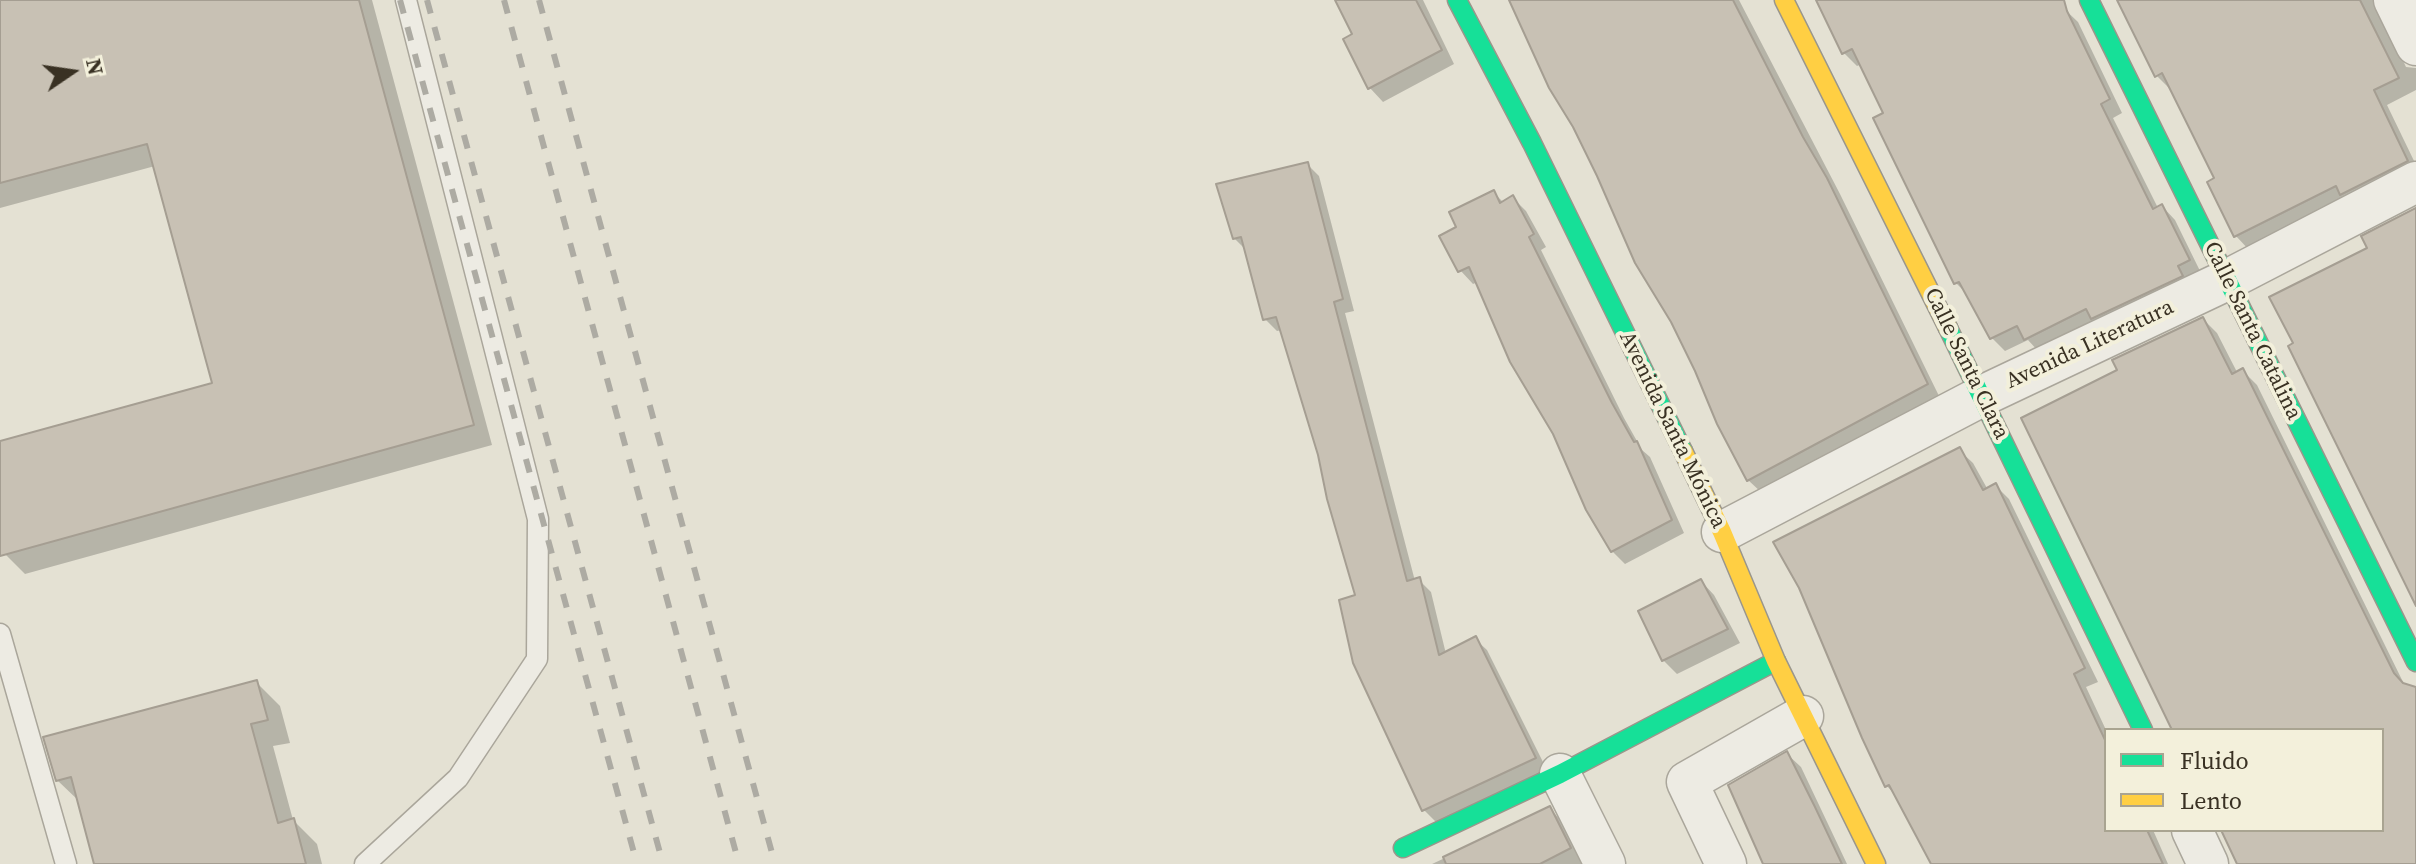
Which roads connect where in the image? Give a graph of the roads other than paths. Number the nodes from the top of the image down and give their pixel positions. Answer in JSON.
{"nodes":[{"id":1,"x":406,"y":0,"type":"edge"},
{"id":2,"x":1457,"y":0,"type":"edge"},
{"id":3,"x":1784,"y":0,"type":"edge"},
{"id":4,"x":2089,"y":0,"type":"edge"},
{"id":5,"x":2394,"y":0,"type":"edge"},
{"id":6,"x":2416,"y":45,"type":"edge"},
{"id":7,"x":2416,"y":182,"type":"edge"},
{"id":8,"x":2227,"y":280,"type":"junction"},
{"id":9,"x":1982,"y":396,"type":"junction"},
{"id":10,"x":1722,"y":532,"type":"junction"},
{"id":11,"x":0,"y":634,"type":"edge"},
{"id":12,"x":1776,"y":661,"type":"junction"},
{"id":13,"x":2416,"y":662,"type":"edge"},
{"id":14,"x":1803,"y":716,"type":"junction"},
{"id":15,"x":2142,"y":728,"type":"edge"},
{"id":16,"x":1560,"y":774,"type":"junction"},
{"id":17,"x":2193,"y":832,"type":"edge"},
{"id":18,"x":1403,"y":848,"type":"dead end"},
{"id":19,"x":66,"y":864,"type":"edge"},
{"id":20,"x":365,"y":864,"type":"edge"},
{"id":21,"x":1605,"y":864,"type":"edge"},
{"id":22,"x":1726,"y":864,"type":"edge"},
{"id":23,"x":1876,"y":864,"type":"edge"},
{"id":24,"x":2208,"y":864,"type":"edge"}],
"edges":[{"from":1,"to":20,"type":"lane"},
{"from":2,"to":10,"type":"street","name":"Avenida Santa Mónica"},
{"from":3,"to":9,"type":"street","name":"Calle Santa Clara"},
{"from":4,"to":8,"type":"street","name":"Calle Santa Catalina"},
{"from":5,"to":6,"type":"street"},
{"from":7,"to":8,"type":"street","name":"Avenida Literatura"},
{"from":8,"to":9,"type":"street","name":"Avenida Literatura"},
{"from":8,"to":13,"type":"street","name":"Calle Santa Catalina"},
{"from":9,"to":10,"type":"street","name":"Avenida Literatura"},
{"from":9,"to":15,"type":"street","name":"Calle Santa Clara"},
{"from":10,"to":12,"type":"street","name":"Avenida Santa Mónica"},
{"from":11,"to":19,"type":"lane"},
{"from":12,"to":14,"type":"street","name":"Avenida Santa Mónica"},
{"from":12,"to":16,"type":"street"},
{"from":14,"to":22,"type":"street"},
{"from":14,"to":23,"type":"street","name":"Avenida Santa Mónica"},
{"from":16,"to":18,"type":"street"},
{"from":16,"to":21,"type":"street"},
{"from":17,"to":24,"type":"street"}]}
